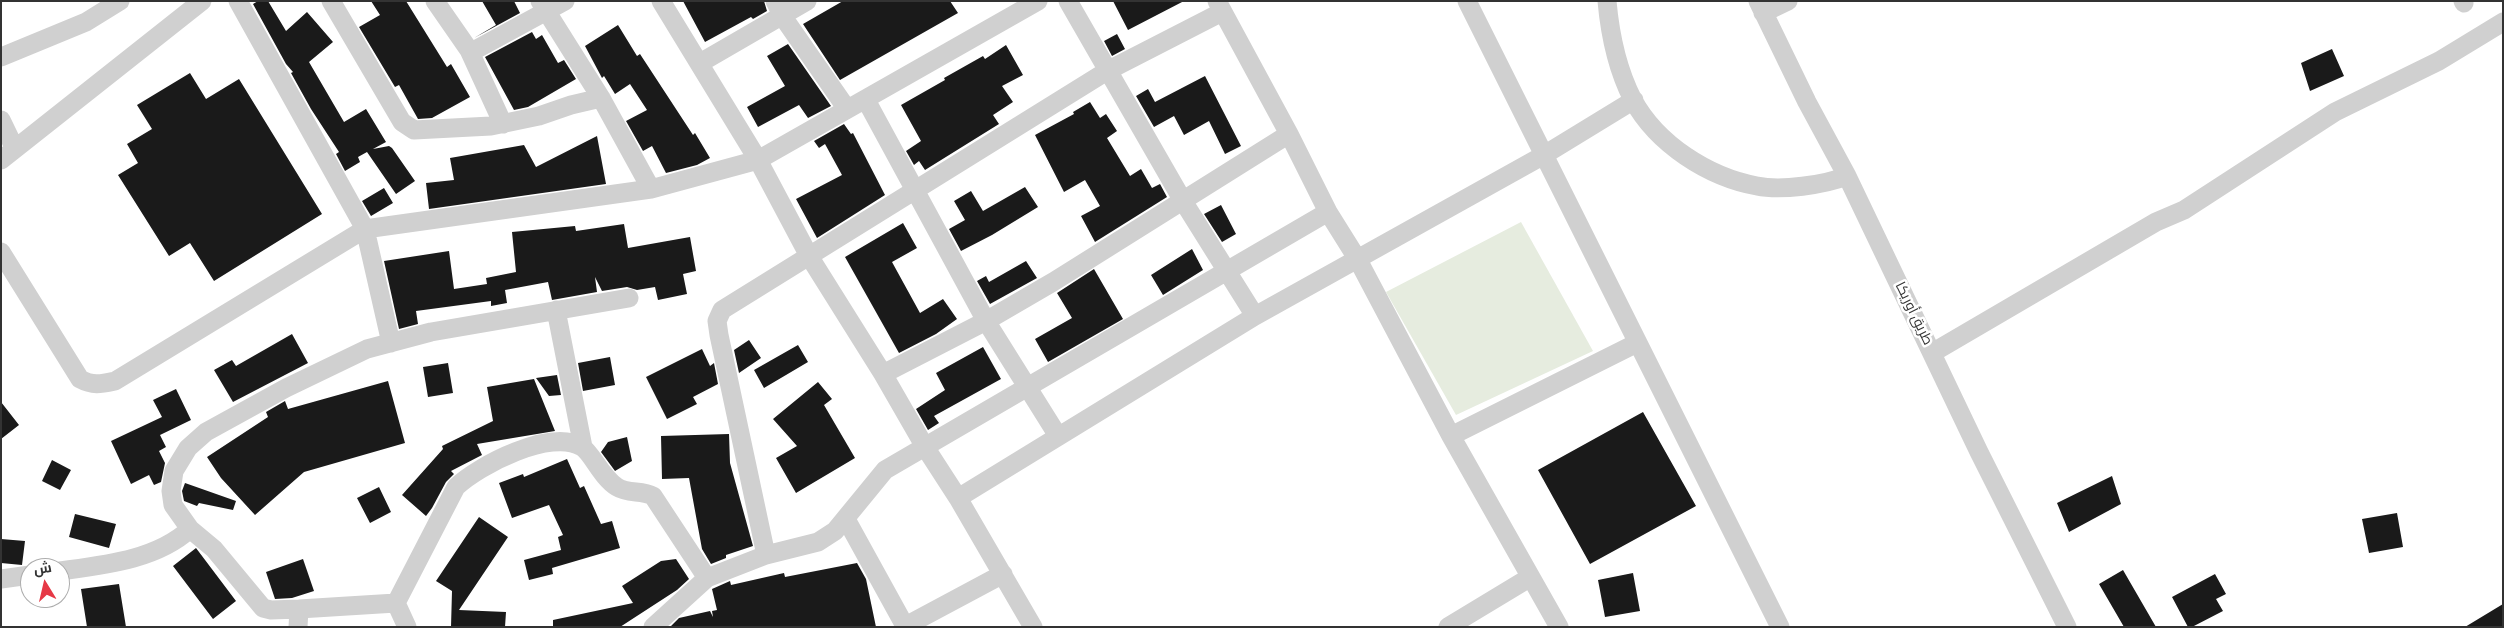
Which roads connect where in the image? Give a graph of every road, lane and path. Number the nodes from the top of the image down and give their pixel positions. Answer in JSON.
{"nodes":[{"id":1,"x":120,"y":1,"type":"edge"},
{"id":2,"x":202,"y":1,"type":"edge"},
{"id":3,"x":238,"y":1,"type":"edge"},
{"id":4,"x":331,"y":1,"type":"edge"},
{"id":5,"x":435,"y":1,"type":"edge"},
{"id":6,"x":565,"y":1,"type":"edge"},
{"id":7,"x":661,"y":1,"type":"edge"},
{"id":8,"x":807,"y":1,"type":"edge"},
{"id":9,"x":1038,"y":1,"type":"edge"},
{"id":10,"x":1068,"y":1,"type":"edge"},
{"id":11,"x":1467,"y":1,"type":"edge"},
{"id":12,"x":1607,"y":1,"type":"edge"},
{"id":13,"x":1788,"y":1,"type":"edge"},
{"id":14,"x":543,"y":6,"type":"edge"},
{"id":15,"x":1219,"y":6,"type":"edge"},
{"id":16,"x":1760,"y":7,"type":"edge"},
{"id":17,"x":779,"y":9,"type":"edge"},
{"id":18,"x":2503,"y":22,"type":"edge"},
{"id":19,"x":469,"y":50,"type":"junction"},
{"id":20,"x":1,"y":57,"type":"edge"},
{"id":21,"x":700,"y":63,"type":"junction"},
{"id":22,"x":1107,"y":71,"type":"junction"},
{"id":23,"x":601,"y":98,"type":"junction"},
{"id":24,"x":866,"y":100,"type":"junction"},
{"id":25,"x":1634,"y":100,"type":"junction"},
{"id":26,"x":846,"y":109,"type":"junction"},
{"id":27,"x":1,"y":120,"type":"edge"},
{"id":28,"x":503,"y":124,"type":"junction"},
{"id":29,"x":1289,"y":134,"type":"junction"},
{"id":30,"x":8,"y":155,"type":"edge"},
{"id":31,"x":1544,"y":155,"type":"junction"},
{"id":32,"x":758,"y":160,"type":"junction"},
{"id":33,"x":1847,"y":176,"type":"junction"},
{"id":34,"x":651,"y":189,"type":"junction"},
{"id":35,"x":914,"y":189,"type":"junction"},
{"id":36,"x":1184,"y":201,"type":"junction"},
{"id":37,"x":1328,"y":212,"type":"junction"},
{"id":38,"x":365,"y":229,"type":"junction"},
{"id":39,"x":1,"y":252,"type":"edge"},
{"id":40,"x":809,"y":256,"type":"junction"},
{"id":41,"x":1358,"y":260,"type":"junction"},
{"id":42,"x":1227,"y":272,"type":"junction"},
{"id":43,"x":629,"y":298,"type":"dead end"},
{"id":44,"x":556,"y":310,"type":"junction"},
{"id":45,"x":1255,"y":316,"type":"junction"},
{"id":46,"x":986,"y":321,"type":"junction"},
{"id":47,"x":391,"y":343,"type":"junction"},
{"id":48,"x":1637,"y":343,"type":"junction"},
{"id":49,"x":1932,"y":354,"type":"junction"},
{"id":50,"x":883,"y":374,"type":"junction"},
{"id":51,"x":1029,"y":387,"type":"junction"},
{"id":52,"x":1058,"y":436,"type":"junction"},
{"id":53,"x":1451,"y":436,"type":"junction"},
{"id":54,"x":583,"y":447,"type":"junction"},
{"id":55,"x":924,"y":447,"type":"junction"},
{"id":56,"x":958,"y":498,"type":"junction"},
{"id":57,"x":846,"y":519,"type":"junction"},
{"id":58,"x":190,"y":529,"type":"junction"},
{"id":59,"x":766,"y":555,"type":"junction"},
{"id":60,"x":70,"y":569,"type":"edge"},
{"id":61,"x":1003,"y":574,"type":"junction"},
{"id":62,"x":20,"y":576,"type":"edge"},
{"id":63,"x":707,"y":578,"type":"junction"},
{"id":64,"x":1530,"y":578,"type":"junction"},
{"id":65,"x":1,"y":579,"type":"edge"},
{"id":66,"x":396,"y":603,"type":"junction"},
{"id":67,"x":298,"y":618,"type":"edge"},
{"id":68,"x":904,"y":626,"type":"edge"},
{"id":69,"x":407,"y":627,"type":"edge"},
{"id":70,"x":653,"y":627,"type":"edge"},
{"id":71,"x":1033,"y":627,"type":"edge"},
{"id":72,"x":1448,"y":627,"type":"edge"},
{"id":73,"x":1559,"y":627,"type":"edge"},
{"id":74,"x":1780,"y":627,"type":"edge"},
{"id":75,"x":2068,"y":627,"type":"edge"}],
"edges":[{"from":1,"to":20,"type":"street"},
{"from":2,"to":30,"type":"street"},
{"from":3,"to":38,"type":"street"},
{"from":4,"to":28,"type":"street"},
{"from":5,"to":19,"type":"street"},
{"from":6,"to":14,"type":"street"},
{"from":7,"to":21,"type":"street"},
{"from":8,"to":17,"type":"street"},
{"from":9,"to":24,"type":"street"},
{"from":10,"to":22,"type":"street"},
{"from":11,"to":31,"type":"street"},
{"from":12,"to":25,"type":"street"},
{"from":13,"to":16,"type":"street"},
{"from":14,"to":19,"type":"street"},
{"from":14,"to":23,"type":"street"},
{"from":15,"to":22,"type":"street"},
{"from":15,"to":29,"type":"street"},
{"from":16,"to":33,"type":"street","name":"طريق أوريكا"},
{"from":17,"to":21,"type":"street"},
{"from":17,"to":26,"type":"street"},
{"from":18,"to":49,"type":"street"},
{"from":19,"to":28,"type":"street"},
{"from":21,"to":32,"type":"street"},
{"from":22,"to":35,"type":"street"},
{"from":22,"to":36,"type":"street"},
{"from":23,"to":28,"type":"street"},
{"from":23,"to":34,"type":"street"},
{"from":24,"to":26,"type":"street"},
{"from":24,"to":35,"type":"street"},
{"from":25,"to":31,"type":"street"},
{"from":25,"to":33,"type":"street"},
{"from":26,"to":32,"type":"street"},
{"from":27,"to":30,"type":"street"},
{"from":29,"to":36,"type":"street"},
{"from":29,"to":37,"type":"street"},
{"from":31,"to":41,"type":"street"},
{"from":31,"to":48,"type":"street"},
{"from":32,"to":34,"type":"street"},
{"from":32,"to":40,"type":"street"},
{"from":33,"to":49,"type":"street","name":"طريق أوريكا"},
{"from":34,"to":38,"type":"street"},
{"from":35,"to":40,"type":"street"},
{"from":35,"to":46,"type":"street"},
{"from":36,"to":42,"type":"street"},
{"from":36,"to":46,"type":"street"},
{"from":37,"to":41,"type":"street"},
{"from":37,"to":42,"type":"street"},
{"from":38,"to":39,"type":"street"},
{"from":38,"to":47,"type":"street"},
{"from":40,"to":50,"type":"street"},
{"from":40,"to":59,"type":"street"},
{"from":41,"to":45,"type":"street"},
{"from":41,"to":53,"type":"street"},
{"from":42,"to":45,"type":"street"},
{"from":42,"to":51,"type":"street"},
{"from":43,"to":44,"type":"street"},
{"from":44,"to":47,"type":"street"},
{"from":44,"to":54,"type":"street"},
{"from":45,"to":52,"type":"street"},
{"from":46,"to":50,"type":"street"},
{"from":46,"to":51,"type":"street"},
{"from":47,"to":58,"type":"street"},
{"from":48,"to":53,"type":"street"},
{"from":48,"to":74,"type":"street"},
{"from":49,"to":75,"type":"street","name":"طريق أوريكا"},
{"from":50,"to":55,"type":"street"},
{"from":51,"to":52,"type":"street"},
{"from":51,"to":55,"type":"street"},
{"from":52,"to":56,"type":"street"},
{"from":53,"to":64,"type":"street"},
{"from":54,"to":63,"type":"street"},
{"from":54,"to":66,"type":"street"},
{"from":55,"to":56,"type":"street"},
{"from":55,"to":57,"type":"street"},
{"from":56,"to":61,"type":"street"},
{"from":57,"to":59,"type":"street"},
{"from":57,"to":68,"type":"street"},
{"from":58,"to":60,"type":"street"},
{"from":58,"to":67,"type":"street"},
{"from":59,"to":63,"type":"street"},
{"from":61,"to":68,"type":"street"},
{"from":61,"to":71,"type":"street"},
{"from":62,"to":65,"type":"street"},
{"from":63,"to":70,"type":"street"},
{"from":64,"to":72,"type":"street"},
{"from":64,"to":73,"type":"street"},
{"from":66,"to":67,"type":"street"},
{"from":66,"to":69,"type":"street"}]}
